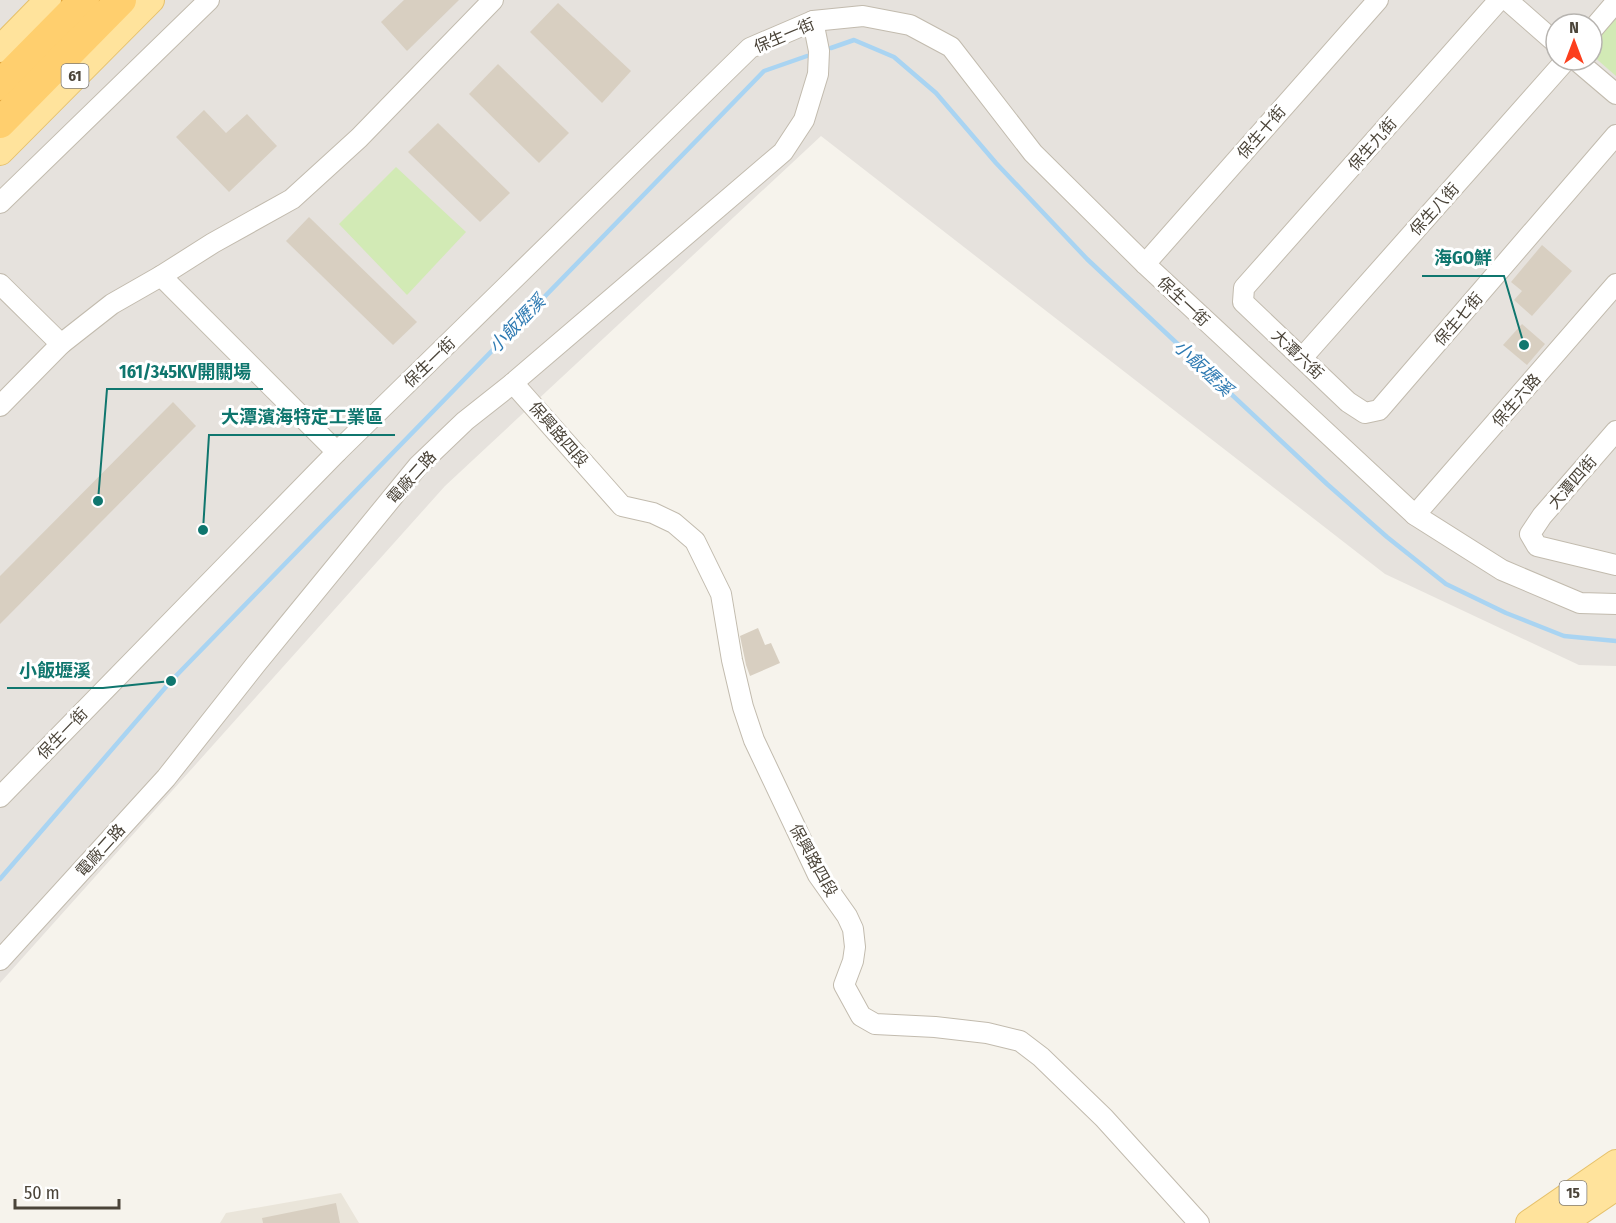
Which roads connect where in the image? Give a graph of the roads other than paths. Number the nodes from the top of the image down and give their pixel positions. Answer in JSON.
{"nodes":[{"id":1,"x":48,"y":0,"type":"edge"},
{"id":2,"x":84,"y":0,"type":"edge"},
{"id":3,"x":121,"y":0,"type":"edge"},
{"id":4,"x":151,"y":0,"type":"edge"},
{"id":5,"x":209,"y":0,"type":"edge"},
{"id":6,"x":493,"y":0,"type":"edge"},
{"id":7,"x":1377,"y":0,"type":"edge"},
{"id":8,"x":1499,"y":0,"type":"edge"},
{"id":9,"x":1507,"y":0,"type":"edge"},
{"id":10,"x":1616,"y":2,"type":"edge"},
{"id":11,"x":1604,"y":16,"type":"edge"},
{"id":12,"x":813,"y":21,"type":"junction"},
{"id":13,"x":1544,"y":32,"type":"edge"},
{"id":14,"x":0,"y":49,"type":"edge"},
{"id":15,"x":1555,"y":72,"type":"edge"},
{"id":16,"x":1590,"y":72,"type":"edge"},
{"id":17,"x":0,"y":85,"type":"edge"},
{"id":18,"x":1616,"y":94,"type":"edge"},
{"id":19,"x":0,"y":123,"type":"edge"},
{"id":20,"x":1616,"y":135,"type":"edge"},
{"id":21,"x":0,"y":152,"type":"edge"},
{"id":22,"x":0,"y":203,"type":"edge"},
{"id":23,"x":1145,"y":264,"type":"junction"},
{"id":24,"x":161,"y":276,"type":"junction"},
{"id":25,"x":0,"y":284,"type":"edge"},
{"id":26,"x":1616,"y":284,"type":"edge"},
{"id":27,"x":1244,"y":288,"type":"joint"},
{"id":28,"x":61,"y":344,"type":"junction"},
{"id":29,"x":1302,"y":358,"type":"junction"},
{"id":30,"x":513,"y":383,"type":"junction"},
{"id":31,"x":0,"y":406,"type":"edge"},
{"id":32,"x":1365,"y":413,"type":"joint"},
{"id":33,"x":1616,"y":431,"type":"edge"},
{"id":34,"x":337,"y":452,"type":"junction"},
{"id":35,"x":1415,"y":515,"type":"junction"},
{"id":36,"x":1615,"y":565,"type":"edge"},
{"id":37,"x":1616,"y":604,"type":"edge"},
{"id":38,"x":0,"y":797,"type":"edge"},
{"id":39,"x":0,"y":960,"type":"edge"},
{"id":40,"x":1616,"y":1163,"type":"edge"},
{"id":41,"x":1616,"y":1187,"type":"edge"},
{"id":42,"x":1199,"y":1223,"type":"edge"},
{"id":43,"x":1529,"y":1223,"type":"edge"},
{"id":44,"x":1563,"y":1223,"type":"edge"}],
"edges":[{"from":1,"to":14,"type":"main road"},
{"from":2,"to":17,"type":"highway"},
{"from":3,"to":19,"type":"highway","number":"61"},
{"from":4,"to":21,"type":"main road","number":"61"},
{"from":5,"to":22,"type":"street"},
{"from":6,"to":24,"type":"street"},
{"from":7,"to":23,"type":"street","name":"保生十街"},
{"from":8,"to":27,"type":"street","name":"保生九街"},
{"from":9,"to":13,"type":"street"},
{"from":10,"to":11,"type":"street"},
{"from":12,"to":23,"type":"street","name":"保生一街"},
{"from":12,"to":30,"type":"street","name":"電廠二路"},
{"from":12,"to":34,"type":"street","name":"保生一街"},
{"from":15,"to":29,"type":"street","name":"保生八街"},
{"from":16,"to":18,"type":"street"},
{"from":20,"to":32,"type":"street","name":"保生七街"},
{"from":23,"to":35,"type":"street","name":"保生一街"},
{"from":24,"to":28,"type":"street"},
{"from":24,"to":34,"type":"street"},
{"from":25,"to":28,"type":"street"},
{"from":26,"to":35,"type":"street","name":"保生六路"},
{"from":27,"to":29,"type":"street","name":"大潭六街"},
{"from":28,"to":31,"type":"street"},
{"from":29,"to":32,"type":"street","name":"大潭六街"},
{"from":30,"to":39,"type":"street","name":"電廠二路"},
{"from":30,"to":42,"type":"street","name":"保興路四段"},
{"from":33,"to":36,"type":"street","name":"大潭四街"},
{"from":34,"to":38,"type":"street","name":"保生一街"},
{"from":35,"to":37,"type":"street","name":"保生一街"},
{"from":40,"to":43,"type":"main road","number":"15"},
{"from":41,"to":44,"type":"main road","number":"15"}]}
